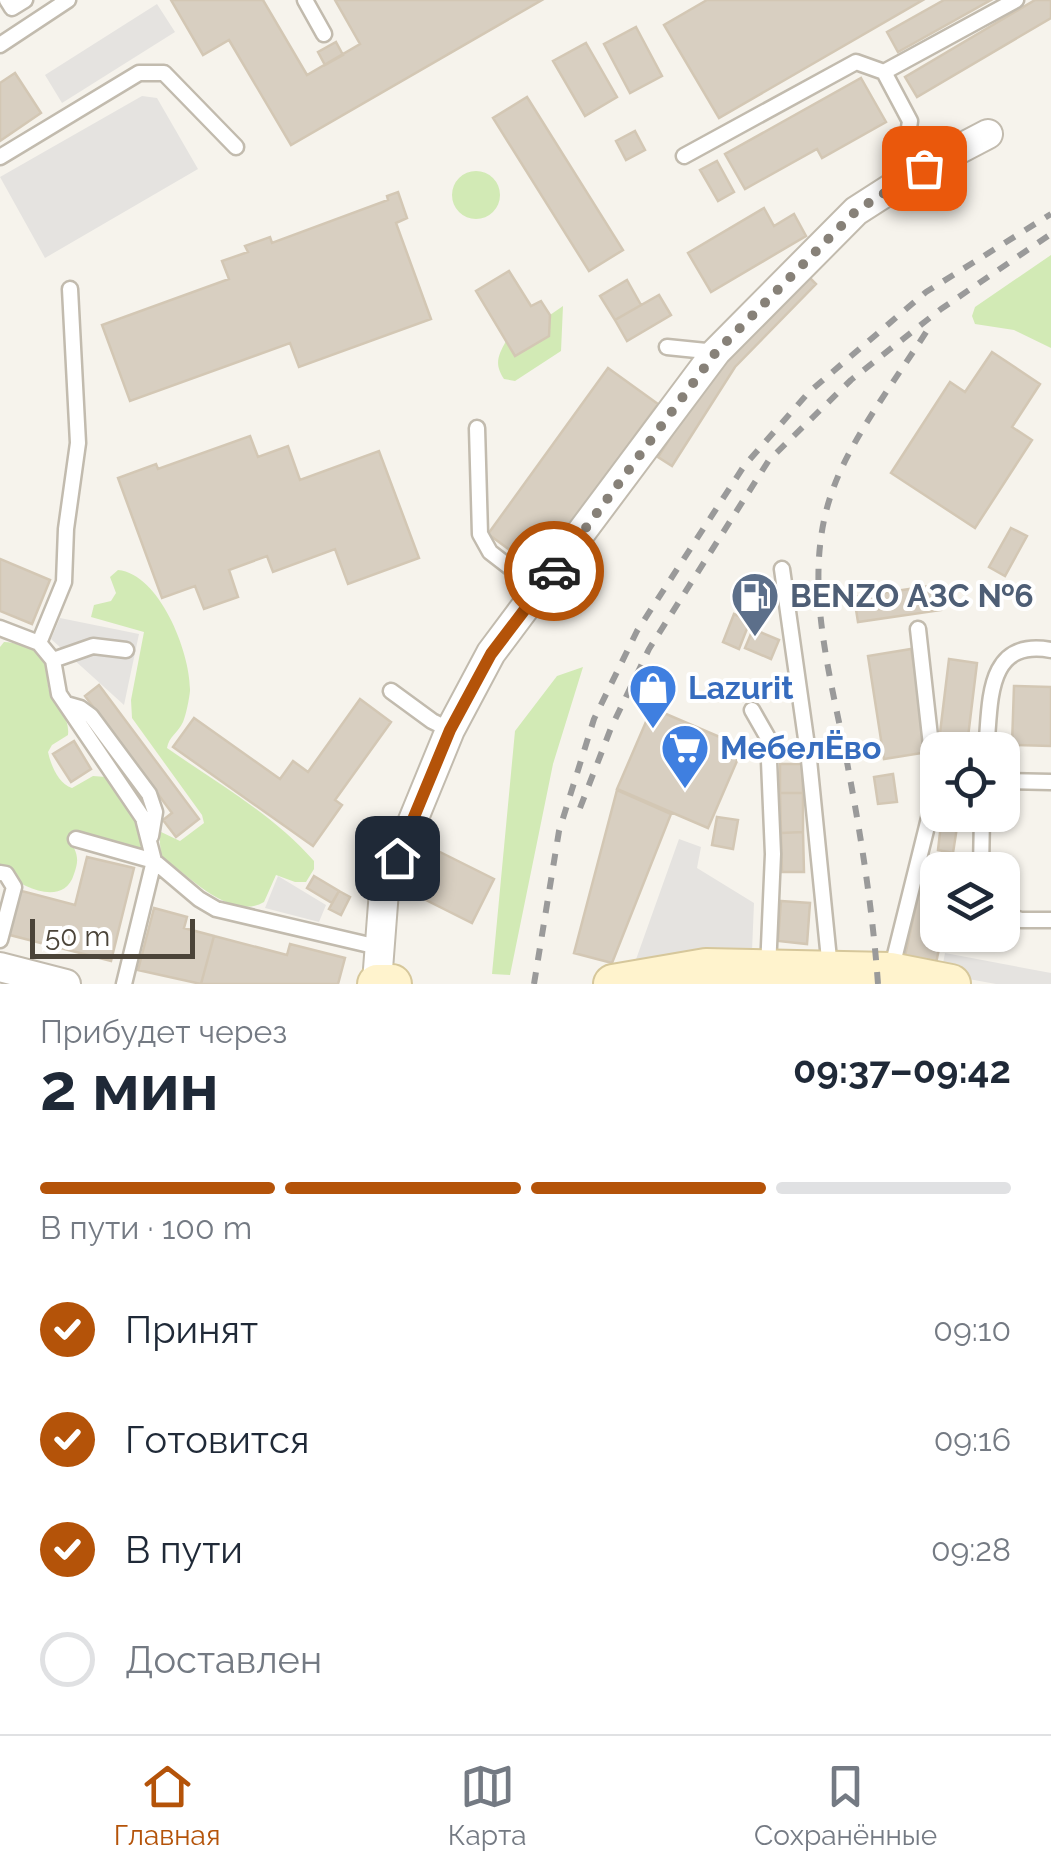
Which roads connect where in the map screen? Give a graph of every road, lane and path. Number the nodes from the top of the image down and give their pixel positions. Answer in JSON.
{"nodes":[{"id":1,"x":68,"y":0,"type":"edge"},
{"id":2,"x":305,"y":0,"type":"edge"},
{"id":3,"x":1016,"y":0,"type":"edge"},
{"id":4,"x":324,"y":34,"type":"dead end"},
{"id":5,"x":0,"y":46,"type":"edge"},
{"id":6,"x":884,"y":72,"type":"junction"},
{"id":7,"x":988,"y":134,"type":"dead end"},
{"id":8,"x":236,"y":146,"type":"dead end"},
{"id":9,"x":684,"y":156,"type":"dead end"},
{"id":10,"x":0,"y":157,"type":"edge"},
{"id":11,"x":901,"y":183,"type":"junction"},
{"id":12,"x":70,"y":289,"type":"dead end"},
{"id":13,"x":667,"y":347,"type":"dead end"},
{"id":14,"x":716,"y":352,"type":"junction"},
{"id":15,"x":477,"y":428,"type":"dead end"},
{"id":16,"x":782,"y":569,"type":"dead end"},
{"id":17,"x":540,"y":591,"type":"junction"},
{"id":18,"x":0,"y":628,"type":"edge"},
{"id":19,"x":918,"y":630,"type":"dead end"},
{"id":20,"x":39,"y":644,"type":"junction"},
{"id":21,"x":126,"y":650,"type":"dead end"},
{"id":22,"x":1051,"y":650,"type":"edge"},
{"id":23,"x":53,"y":660,"type":"junction"},
{"id":24,"x":391,"y":692,"type":"dead end"},
{"id":25,"x":752,"y":710,"type":"dead end"},
{"id":26,"x":450,"y":730,"type":"junction"},
{"id":27,"x":988,"y":732,"type":"edge"},
{"id":28,"x":1020,"y":781,"type":"edge"},
{"id":29,"x":1051,"y":782,"type":"edge"},
{"id":30,"x":76,"y":839,"type":"dead end"},
{"id":31,"x":154,"y":861,"type":"junction"},
{"id":32,"x":0,"y":873,"type":"edge"},
{"id":33,"x":1020,"y":920,"type":"edge"},
{"id":34,"x":1051,"y":920,"type":"edge"},
{"id":35,"x":0,"y":940,"type":"edge"},
{"id":36,"x":0,"y":968,"type":"edge"},
{"id":37,"x":768,"y":970,"type":"junction"},
{"id":38,"x":890,"y":972,"type":"junction"},
{"id":39,"x":381,"y":974,"type":"edge"},
{"id":40,"x":844,"y":975,"type":"edge"},
{"id":41,"x":623,"y":983,"type":"edge"},
{"id":42,"x":66,"y":984,"type":"edge"},
{"id":43,"x":124,"y":984,"type":"edge"},
{"id":44,"x":951,"y":984,"type":"edge"}],
"edges":[{"from":1,"to":5,"type":"lane"},
{"from":2,"to":4,"type":"lane"},
{"from":3,"to":6,"type":"lane"},
{"from":6,"to":9,"type":"lane"},
{"from":6,"to":11,"type":"lane"},
{"from":7,"to":11,"type":"street"},
{"from":8,"to":10,"type":"lane"},
{"from":11,"to":14,"type":"street"},
{"from":12,"to":20,"type":"lane"},
{"from":13,"to":14,"type":"lane"},
{"from":14,"to":17,"type":"street"},
{"from":15,"to":17,"type":"lane"},
{"from":16,"to":40,"type":"lane"},
{"from":17,"to":26,"type":"street"},
{"from":18,"to":20,"type":"lane"},
{"from":19,"to":38,"type":"lane"},
{"from":20,"to":23,"type":"lane"},
{"from":21,"to":23,"type":"lane"},
{"from":22,"to":27,"type":"lane"},
{"from":23,"to":31,"type":"lane"},
{"from":24,"to":26,"type":"lane"},
{"from":25,"to":37,"type":"lane"},
{"from":26,"to":39,"type":"street"},
{"from":28,"to":29,"type":"lane"},
{"from":30,"to":31,"type":"lane"},
{"from":31,"to":39,"type":"lane"},
{"from":31,"to":43,"type":"lane"},
{"from":32,"to":35,"type":"lane"},
{"from":33,"to":34,"type":"lane"},
{"from":36,"to":42,"type":"street"},
{"from":37,"to":40,"type":"main road"},
{"from":37,"to":41,"type":"main road"},
{"from":38,"to":40,"type":"main road"},
{"from":38,"to":44,"type":"main road"}]}
